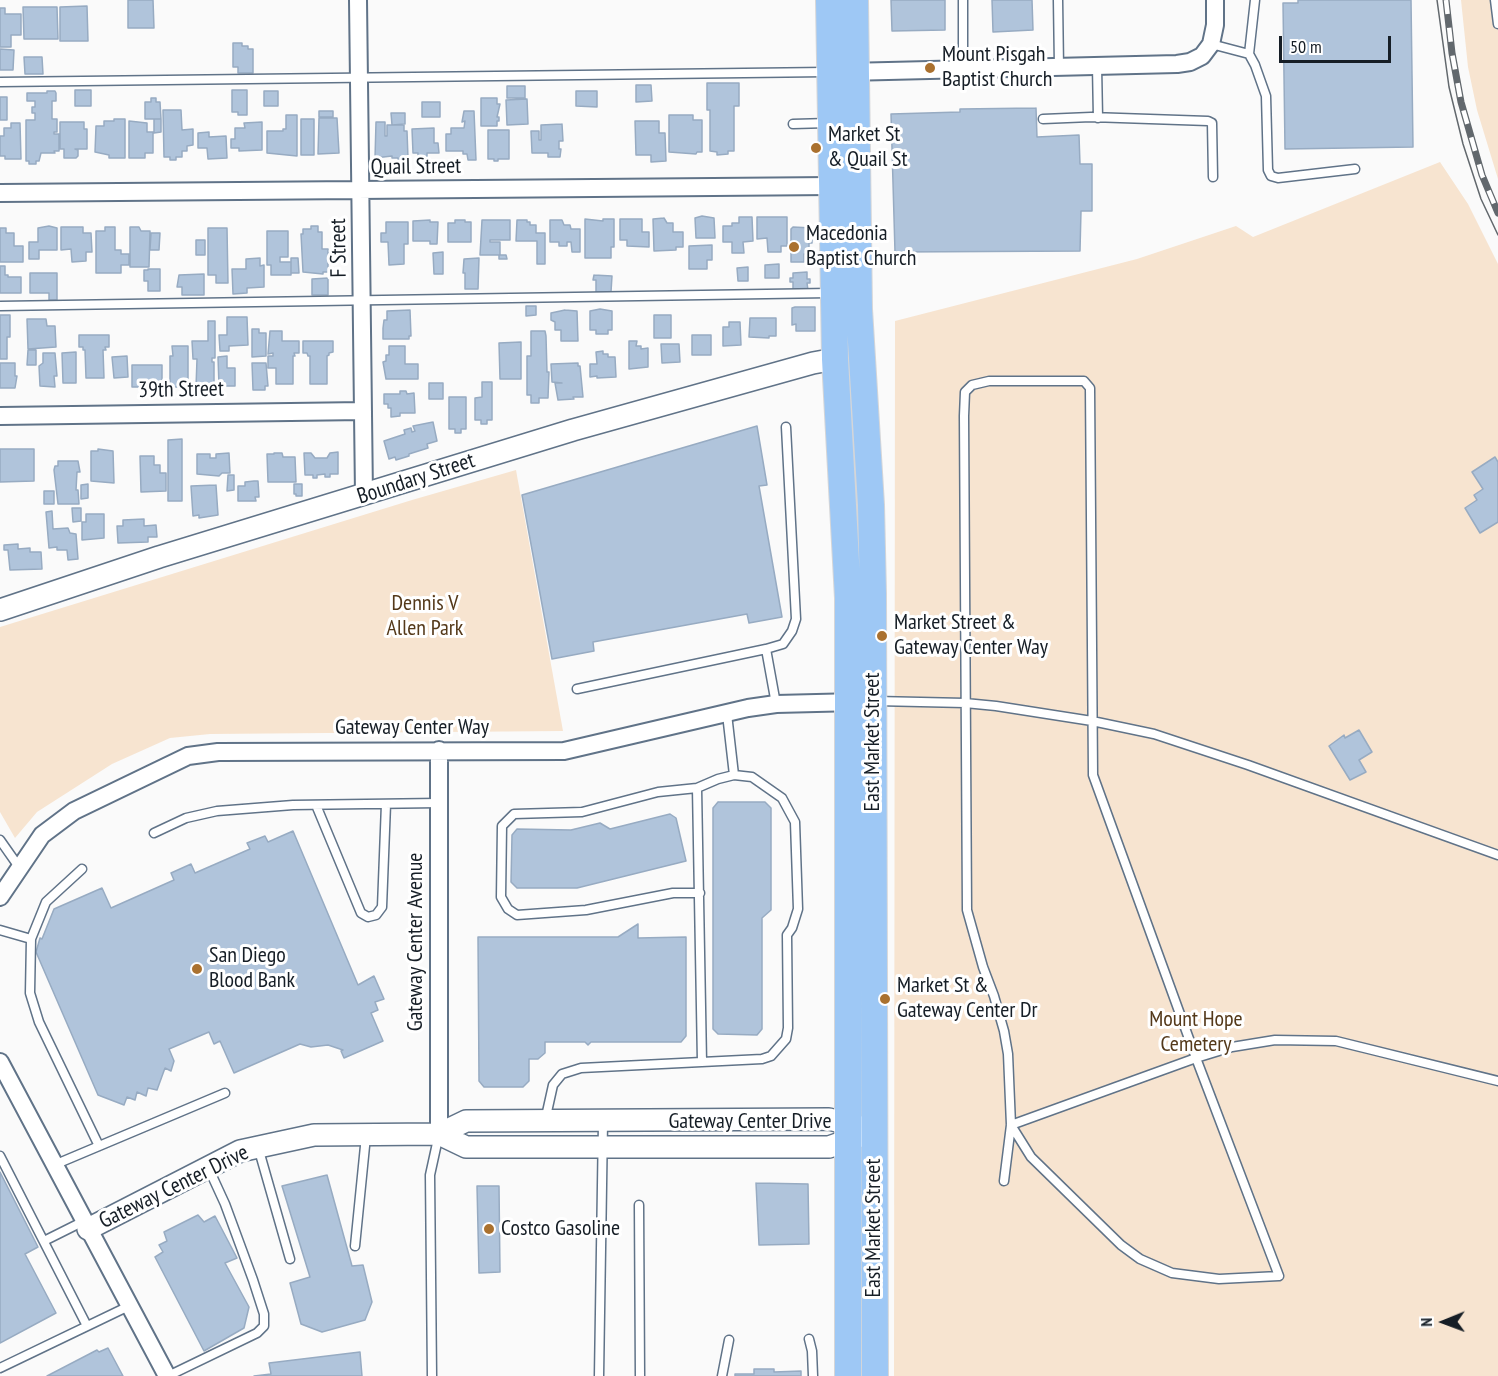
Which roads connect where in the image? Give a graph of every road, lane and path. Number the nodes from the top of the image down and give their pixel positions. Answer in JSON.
{"nodes":[{"id":1,"x":358,"y":0,"type":"edge"},
{"id":2,"x":829,"y":0,"type":"edge"},
{"id":3,"x":855,"y":0,"type":"edge"},
{"id":4,"x":963,"y":0,"type":"edge"},
{"id":5,"x":1058,"y":0,"type":"edge"},
{"id":6,"x":1215,"y":0,"type":"edge"},
{"id":7,"x":1254,"y":0,"type":"edge"},
{"id":8,"x":1495,"y":0,"type":"edge"},
{"id":9,"x":1498,"y":24,"type":"edge"},
{"id":10,"x":1211,"y":44,"type":"junction"},
{"id":11,"x":1249,"y":54,"type":"junction"},
{"id":12,"x":1097,"y":66,"type":"junction"},
{"id":13,"x":1059,"y":67,"type":"junction"},
{"id":14,"x":963,"y":69,"type":"junction"},
{"id":15,"x":830,"y":72,"type":"junction"},
{"id":16,"x":856,"y":72,"type":"junction"},
{"id":17,"x":359,"y":78,"type":"junction"},
{"id":18,"x":0,"y":82,"type":"edge"},
{"id":19,"x":1098,"y":118,"type":"junction"},
{"id":20,"x":1043,"y":119,"type":"dead end"},
{"id":21,"x":830,"y":123,"type":"junction"},
{"id":22,"x":793,"y":124,"type":"dead end"},
{"id":23,"x":1355,"y":169,"type":"dead end"},
{"id":24,"x":1214,"y":177,"type":"dead end"},
{"id":25,"x":831,"y":186,"type":"junction"},
{"id":26,"x":360,"y":190,"type":"junction"},
{"id":27,"x":0,"y":193,"type":"edge"},
{"id":28,"x":834,"y":292,"type":"junction"},
{"id":29,"x":362,"y":302,"type":"junction"},
{"id":30,"x":0,"y":306,"type":"edge"},
{"id":31,"x":835,"y":359,"type":"junction"},
{"id":32,"x":363,"y":411,"type":"junction"},
{"id":33,"x":0,"y":416,"type":"edge"},
{"id":34,"x":786,"y":427,"type":"dead end"},
{"id":35,"x":364,"y":495,"type":"junction"},
{"id":36,"x":873,"y":562,"type":"junction"},
{"id":37,"x":0,"y":610,"type":"edge"},
{"id":38,"x":766,"y":650,"type":"junction"},
{"id":39,"x":577,"y":688,"type":"dead end"},
{"id":40,"x":860,"y":702,"type":"junction"},
{"id":41,"x":965,"y":703,"type":"junction"},
{"id":42,"x":776,"y":704,"type":"junction"},
{"id":43,"x":727,"y":714,"type":"junction"},
{"id":44,"x":1092,"y":721,"type":"junction"},
{"id":45,"x":438,"y":750,"type":"junction"},
{"id":46,"x":734,"y":775,"type":"junction"},
{"id":47,"x":697,"y":788,"type":"junction"},
{"id":48,"x":439,"y":803,"type":"junction"},
{"id":49,"x":386,"y":804,"type":"junction"},
{"id":50,"x":316,"y":805,"type":"junction"},
{"id":51,"x":154,"y":833,"type":"dead end"},
{"id":52,"x":0,"y":840,"type":"edge"},
{"id":53,"x":1498,"y":855,"type":"edge"},
{"id":54,"x":19,"y":867,"type":"junction"},
{"id":55,"x":82,"y":869,"type":"dead end"},
{"id":56,"x":700,"y":893,"type":"junction"},
{"id":57,"x":0,"y":897,"type":"edge"},
{"id":58,"x":0,"y":930,"type":"edge"},
{"id":59,"x":31,"y":939,"type":"junction"},
{"id":60,"x":1196,"y":1058,"type":"junction"},
{"id":61,"x":0,"y":1062,"type":"edge"},
{"id":62,"x":702,"y":1062,"type":"junction"},
{"id":63,"x":1498,"y":1081,"type":"edge"},
{"id":64,"x":5,"y":1084,"type":"edge"},
{"id":65,"x":225,"y":1093,"type":"dead end"},
{"id":66,"x":545,"y":1121,"type":"junction"},
{"id":67,"x":603,"y":1121,"type":"junction"},
{"id":68,"x":1011,"y":1125,"type":"junction"},
{"id":69,"x":874,"y":1131,"type":"junction"},
{"id":70,"x":848,"y":1132,"type":"junction"},
{"id":71,"x":367,"y":1133,"type":"junction"},
{"id":72,"x":439,"y":1134,"type":"junction"},
{"id":73,"x":99,"y":1146,"type":"junction"},
{"id":74,"x":258,"y":1147,"type":"junction"},
{"id":75,"x":602,"y":1147,"type":"junction"},
{"id":76,"x":0,"y":1156,"type":"edge"},
{"id":77,"x":54,"y":1165,"type":"junction"},
{"id":78,"x":208,"y":1167,"type":"junction"},
{"id":79,"x":1004,"y":1181,"type":"dead end"},
{"id":80,"x":639,"y":1205,"type":"dead end"},
{"id":81,"x":86,"y":1225,"type":"junction"},
{"id":82,"x":44,"y":1242,"type":"junction"},
{"id":83,"x":355,"y":1246,"type":"dead end"},
{"id":84,"x":290,"y":1259,"type":"dead end"},
{"id":85,"x":129,"y":1306,"type":"junction"},
{"id":86,"x":87,"y":1326,"type":"junction"},
{"id":87,"x":809,"y":1339,"type":"dead end"},
{"id":88,"x":729,"y":1340,"type":"dead end"},
{"id":89,"x":0,"y":1368,"type":"edge"},
{"id":90,"x":167,"y":1376,"type":"edge"},
{"id":91,"x":432,"y":1376,"type":"edge"},
{"id":92,"x":599,"y":1376,"type":"edge"},
{"id":93,"x":640,"y":1376,"type":"edge"},
{"id":94,"x":722,"y":1376,"type":"edge"},
{"id":95,"x":813,"y":1376,"type":"edge"},
{"id":96,"x":848,"y":1376,"type":"edge"},
{"id":97,"x":875,"y":1376,"type":"edge"}],
"edges":[{"from":1,"to":17,"type":"street","name":"F Street"},
{"from":2,"to":15,"type":"main road","name":"East Market Street"},
{"from":3,"to":16,"type":"main road","name":"East Market Street"},
{"from":4,"to":14,"type":"lane"},
{"from":5,"to":13,"type":"lane"},
{"from":6,"to":10,"type":"street"},
{"from":7,"to":11,"type":"lane"},
{"from":8,"to":9,"type":"lane"},
{"from":10,"to":11,"type":"lane"},
{"from":10,"to":12,"type":"street"},
{"from":11,"to":23,"type":"lane"},
{"from":12,"to":13,"type":"street"},
{"from":12,"to":19,"type":"lane"},
{"from":13,"to":14,"type":"street"},
{"from":14,"to":16,"type":"street"},
{"from":15,"to":16,"type":"street"},
{"from":15,"to":17,"type":"lane"},
{"from":15,"to":21,"type":"main road","name":"East Market Street"},
{"from":16,"to":36,"type":"main road","name":"East Market Street"},
{"from":17,"to":18,"type":"lane"},
{"from":17,"to":26,"type":"street","name":"F Street"},
{"from":19,"to":20,"type":"lane"},
{"from":19,"to":24,"type":"lane"},
{"from":21,"to":22,"type":"lane"},
{"from":21,"to":25,"type":"main road","name":"East Market Street"},
{"from":25,"to":26,"type":"street","name":"Quail Street"},
{"from":25,"to":28,"type":"main road","name":"East Market Street"},
{"from":26,"to":27,"type":"street","name":"Quail Street"},
{"from":26,"to":29,"type":"street","name":"F Street"},
{"from":28,"to":29,"type":"lane"},
{"from":28,"to":31,"type":"main road","name":"East Market Street"},
{"from":29,"to":30,"type":"lane"},
{"from":29,"to":32,"type":"street","name":"F Street"},
{"from":31,"to":35,"type":"street","name":"Boundary Street"},
{"from":31,"to":36,"type":"main road"},
{"from":31,"to":40,"type":"main road","name":"East Market Street"},
{"from":32,"to":33,"type":"street","name":"39th Street"},
{"from":32,"to":35,"type":"street","name":"F Street"},
{"from":34,"to":38,"type":"lane"},
{"from":35,"to":37,"type":"street","name":"Boundary Street"},
{"from":36,"to":40,"type":"main road","name":"East Market Street"},
{"from":38,"to":39,"type":"lane"},
{"from":38,"to":42,"type":"lane"},
{"from":40,"to":41,"type":"lane"},
{"from":40,"to":42,"type":"street","name":"Gateway Center Way"},
{"from":40,"to":69,"type":"main road","name":"East Market Street"},
{"from":40,"to":70,"type":"main road","name":"East Market Street"},
{"from":41,"to":44,"type":"lane"},
{"from":41,"to":44,"type":"lane"},
{"from":41,"to":68,"type":"lane"},
{"from":42,"to":43,"type":"street","name":"Gateway Center Way"},
{"from":43,"to":45,"type":"street","name":"Gateway Center Way"},
{"from":43,"to":46,"type":"lane"},
{"from":44,"to":53,"type":"lane"},
{"from":44,"to":60,"type":"lane"},
{"from":45,"to":48,"type":"street","name":"Gateway Center Avenue"},
{"from":45,"to":54,"type":"street","name":"Gateway Center Way"},
{"from":46,"to":47,"type":"lane"},
{"from":46,"to":62,"type":"lane"},
{"from":47,"to":56,"type":"lane"},
{"from":47,"to":56,"type":"lane"},
{"from":48,"to":49,"type":"lane"},
{"from":48,"to":72,"type":"street","name":"Gateway Center Avenue"},
{"from":49,"to":50,"type":"lane"},
{"from":49,"to":50,"type":"lane"},
{"from":50,"to":51,"type":"lane"},
{"from":52,"to":54,"type":"lane"},
{"from":54,"to":57,"type":"street","name":"Gateway Center Way"},
{"from":55,"to":59,"type":"lane"},
{"from":56,"to":62,"type":"lane"},
{"from":58,"to":59,"type":"lane"},
{"from":59,"to":73,"type":"lane"},
{"from":60,"to":63,"type":"lane"},
{"from":60,"to":68,"type":"lane"},
{"from":60,"to":68,"type":"lane"},
{"from":61,"to":64,"type":"street"},
{"from":62,"to":66,"type":"lane"},
{"from":64,"to":77,"type":"street"},
{"from":65,"to":73,"type":"lane"},
{"from":66,"to":67,"type":"street","name":"Gateway Center Drive"},
{"from":66,"to":72,"type":"street","name":"Gateway Center Drive"},
{"from":67,"to":70,"type":"street","name":"Gateway Center Drive"},
{"from":67,"to":75,"type":"lane"},
{"from":68,"to":79,"type":"lane"},
{"from":69,"to":70,"type":"street","name":"Gateway Center Drive"},
{"from":69,"to":97,"type":"main road","name":"East Market Street"},
{"from":70,"to":75,"type":"street","name":"Gateway Center Drive"},
{"from":70,"to":96,"type":"main road","name":"East Market Street"},
{"from":71,"to":72,"type":"street","name":"Gateway Center Drive"},
{"from":71,"to":74,"type":"street","name":"Gateway Center Drive"},
{"from":71,"to":83,"type":"lane"},
{"from":72,"to":75,"type":"street","name":"Gateway Center Drive"},
{"from":72,"to":91,"type":"lane"},
{"from":73,"to":77,"type":"lane"},
{"from":74,"to":78,"type":"street","name":"Gateway Center Drive"},
{"from":74,"to":84,"type":"lane"},
{"from":75,"to":92,"type":"lane"},
{"from":76,"to":82,"type":"lane"},
{"from":77,"to":81,"type":"street"},
{"from":78,"to":81,"type":"street","name":"Gateway Center Drive"},
{"from":78,"to":90,"type":"lane"},
{"from":80,"to":93,"type":"lane"},
{"from":81,"to":82,"type":"lane"},
{"from":81,"to":85,"type":"street"},
{"from":82,"to":86,"type":"lane"},
{"from":85,"to":86,"type":"lane"},
{"from":85,"to":90,"type":"street"},
{"from":86,"to":89,"type":"lane"},
{"from":87,"to":95,"type":"lane"},
{"from":88,"to":94,"type":"lane"}]}
